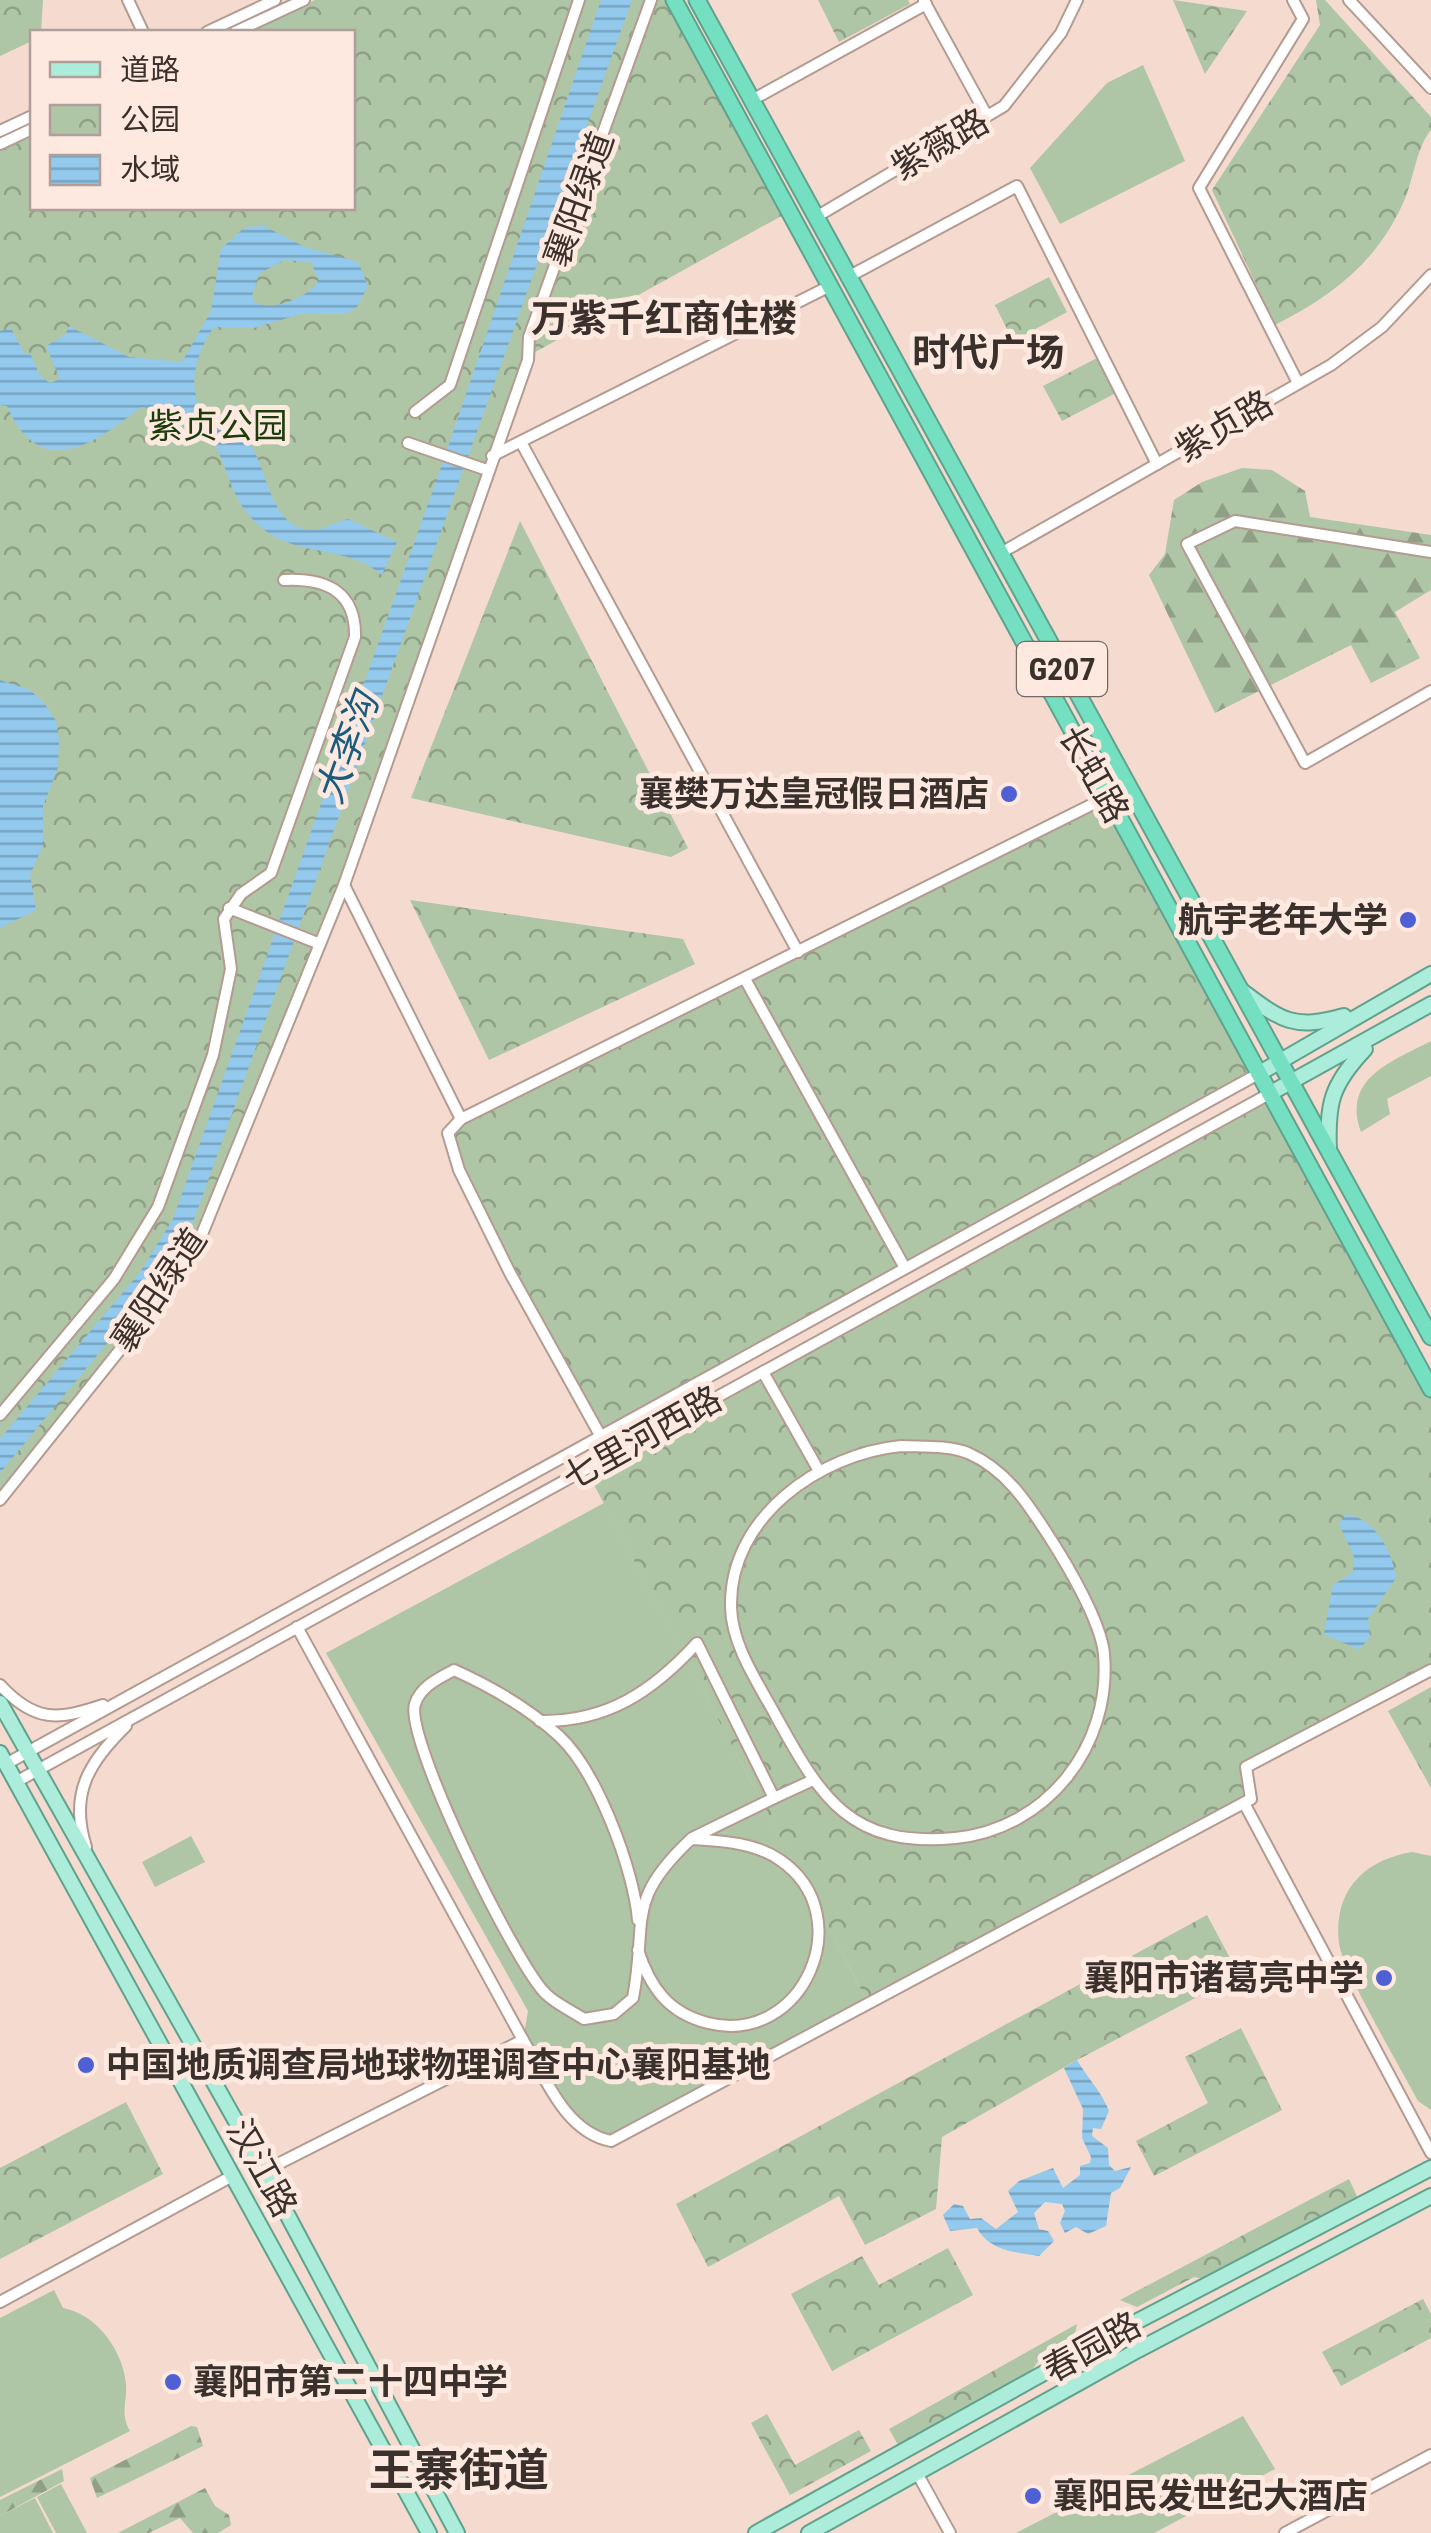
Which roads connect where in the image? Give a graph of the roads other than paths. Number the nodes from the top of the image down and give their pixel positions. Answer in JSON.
{"nodes":[{"id":1,"x":128,"y":0,"type":"edge"},
{"id":2,"x":275,"y":0,"type":"edge"},
{"id":3,"x":304,"y":0,"type":"edge"},
{"id":4,"x":579,"y":0,"type":"edge"},
{"id":5,"x":651,"y":0,"type":"edge"},
{"id":6,"x":674,"y":0,"type":"edge"},
{"id":7,"x":698,"y":0,"type":"edge"},
{"id":8,"x":1077,"y":0,"type":"edge"},
{"id":9,"x":1293,"y":0,"type":"edge"},
{"id":10,"x":1349,"y":0,"type":"edge"},
{"id":11,"x":925,"y":2,"type":"edge"},
{"id":12,"x":141,"y":30,"type":"edge"},
{"id":13,"x":211,"y":30,"type":"edge"},
{"id":14,"x":239,"y":30,"type":"edge"},
{"id":15,"x":1431,"y":88,"type":"edge"},
{"id":16,"x":752,"y":100,"type":"junction"},
{"id":17,"x":987,"y":116,"type":"junction"},
{"id":18,"x":30,"y":117,"type":"edge"},
{"id":19,"x":30,"y":130,"type":"edge"},
{"id":20,"x":0,"y":131,"type":"edge"},
{"id":21,"x":0,"y":144,"type":"edge"},
{"id":22,"x":816,"y":217,"type":"junction"},
{"id":23,"x":1431,"y":275,"type":"edge"},
{"id":24,"x":848,"y":277,"type":"junction"},
{"id":25,"x":830,"y":286,"type":"junction"},
{"id":26,"x":1298,"y":383,"type":"junction"},
{"id":27,"x":414,"y":412,"type":"dead end"},
{"id":28,"x":408,"y":443,"type":"dead end"},
{"id":29,"x":522,"y":444,"type":"junction"},
{"id":30,"x":492,"y":456,"type":"junction"},
{"id":31,"x":1156,"y":464,"type":"junction"},
{"id":32,"x":486,"y":470,"type":"junction"},
{"id":33,"x":1431,"y":552,"type":"edge"},
{"id":34,"x":999,"y":554,"type":"junction"},
{"id":35,"x":284,"y":580,"type":"dead end"},
{"id":36,"x":1431,"y":690,"type":"edge"},
{"id":37,"x":1106,"y":797,"type":"junction"},
{"id":38,"x":344,"y":885,"type":"junction"},
{"id":39,"x":229,"y":908,"type":"junction"},
{"id":40,"x":317,"y":942,"type":"junction"},
{"id":41,"x":798,"y":952,"type":"junction"},
{"id":42,"x":1431,"y":974,"type":"edge"},
{"id":43,"x":745,"y":979,"type":"junction"},
{"id":44,"x":1237,"y":988,"type":"junction"},
{"id":45,"x":1431,"y":1004,"type":"edge"},
{"id":46,"x":1364,"y":1011,"type":"junction"},
{"id":47,"x":1378,"y":1036,"type":"junction"},
{"id":48,"x":1276,"y":1060,"type":"junction"},
{"id":49,"x":1258,"y":1074,"type":"junction"},
{"id":50,"x":1290,"y":1086,"type":"junction"},
{"id":51,"x":1269,"y":1094,"type":"junction"},
{"id":52,"x":461,"y":1119,"type":"junction"},
{"id":53,"x":1329,"y":1156,"type":"junction"},
{"id":54,"x":904,"y":1268,"type":"junction"},
{"id":55,"x":1431,"y":1336,"type":"edge"},
{"id":56,"x":764,"y":1372,"type":"junction"},
{"id":57,"x":1431,"y":1389,"type":"edge"},
{"id":58,"x":0,"y":1415,"type":"edge"},
{"id":59,"x":600,"y":1435,"type":"junction"},
{"id":60,"x":819,"y":1472,"type":"junction"},
{"id":61,"x":0,"y":1500,"type":"edge"},
{"id":62,"x":297,"y":1627,"type":"junction"},
{"id":63,"x":1431,"y":1670,"type":"edge"},
{"id":64,"x":0,"y":1685,"type":"edge"},
{"id":65,"x":128,"y":1696,"type":"junction"},
{"id":66,"x":0,"y":1703,"type":"edge"},
{"id":67,"x":136,"y":1715,"type":"junction"},
{"id":68,"x":540,"y":1721,"type":"junction"},
{"id":69,"x":28,"y":1752,"type":"junction"},
{"id":70,"x":3,"y":1759,"type":"edge"},
{"id":71,"x":38,"y":1769,"type":"junction"},
{"id":72,"x":811,"y":1781,"type":"junction"},
{"id":73,"x":16,"y":1782,"type":"junction"},
{"id":74,"x":774,"y":1798,"type":"junction"},
{"id":75,"x":1244,"y":1803,"type":"junction"},
{"id":76,"x":691,"y":1839,"type":"junction"},
{"id":77,"x":92,"y":1867,"type":"junction"},
{"id":78,"x":638,"y":1920,"type":"junction"},
{"id":79,"x":638,"y":1950,"type":"junction"},
{"id":80,"x":522,"y":2040,"type":"junction"},
{"id":81,"x":1431,"y":2153,"type":"edge"},
{"id":82,"x":1431,"y":2168,"type":"edge"},
{"id":83,"x":264,"y":2171,"type":"junction"},
{"id":84,"x":234,"y":2175,"type":"junction"},
{"id":85,"x":1431,"y":2196,"type":"edge"},
{"id":86,"x":0,"y":2302,"type":"edge"},
{"id":87,"x":1431,"y":2455,"type":"edge"},
{"id":88,"x":917,"y":2473,"type":"junction"},
{"id":89,"x":429,"y":2533,"type":"edge"},
{"id":90,"x":458,"y":2533,"type":"edge"},
{"id":91,"x":756,"y":2533,"type":"edge"},
{"id":92,"x":809,"y":2533,"type":"edge"},
{"id":93,"x":950,"y":2533,"type":"edge"},
{"id":94,"x":1285,"y":2533,"type":"edge"}],
"edges":[{"from":1,"to":12,"type":"street"},
{"from":2,"to":13,"type":"street"},
{"from":3,"to":14,"type":"street"},
{"from":4,"to":27,"type":"street","name":"襄阳绿道"},
{"from":5,"to":30,"type":"street","name":"襄阳绿道"},
{"from":6,"to":25,"type":"highway","name":"长虹路","number":"G207"},
{"from":7,"to":16,"type":"highway","name":"长虹路","number":"G207"},
{"from":8,"to":17,"type":"street","name":"紫薇路"},
{"from":9,"to":26,"type":"street"},
{"from":10,"to":15,"type":"street"},
{"from":11,"to":16,"type":"street"},
{"from":11,"to":17,"type":"street"},
{"from":16,"to":22,"type":"highway","name":"长虹路","number":"G207"},
{"from":17,"to":22,"type":"street","name":"紫薇路"},
{"from":18,"to":20,"type":"street"},
{"from":19,"to":21,"type":"street"},
{"from":22,"to":24,"type":"highway","name":"长虹路","number":"G207"},
{"from":23,"to":26,"type":"street","name":"紫贞路"},
{"from":24,"to":31,"type":"street"},
{"from":24,"to":34,"type":"highway","name":"长虹路","number":"G207"},
{"from":25,"to":29,"type":"street"},
{"from":25,"to":37,"type":"highway","name":"长虹路","number":"G207"},
{"from":26,"to":31,"type":"street","name":"紫贞路"},
{"from":28,"to":32,"type":"street"},
{"from":29,"to":30,"type":"street"},
{"from":29,"to":41,"type":"street"},
{"from":30,"to":32,"type":"street","name":"襄阳绿道"},
{"from":31,"to":34,"type":"street","name":"紫贞路"},
{"from":32,"to":38,"type":"street","name":"襄阳绿道"},
{"from":33,"to":36,"type":"street"},
{"from":34,"to":44,"type":"highway","name":"长虹路","number":"G207"},
{"from":35,"to":39,"type":"street"},
{"from":37,"to":41,"type":"street"},
{"from":37,"to":49,"type":"highway","name":"长虹路","number":"G207"},
{"from":38,"to":40,"type":"street","name":"襄阳绿道"},
{"from":38,"to":52,"type":"street"},
{"from":39,"to":40,"type":"street"},
{"from":39,"to":58,"type":"street","name":"襄阳绿道"},
{"from":40,"to":61,"type":"street","name":"襄阳绿道"},
{"from":41,"to":43,"type":"street"},
{"from":42,"to":46,"type":"main road"},
{"from":43,"to":52,"type":"street"},
{"from":43,"to":54,"type":"street"},
{"from":44,"to":46,"type":"main road"},
{"from":44,"to":48,"type":"highway","name":"长虹路","number":"G207"},
{"from":45,"to":47,"type":"main road"},
{"from":46,"to":48,"type":"main road"},
{"from":47,"to":50,"type":"main road"},
{"from":47,"to":53,"type":"main road"},
{"from":48,"to":49,"type":"main road"},
{"from":48,"to":50,"type":"highway","name":"长虹路","number":"G207"},
{"from":49,"to":51,"type":"highway","name":"长虹路","number":"G207"},
{"from":49,"to":54,"type":"street","name":"七里河西路"},
{"from":50,"to":51,"type":"main road"},
{"from":50,"to":53,"type":"highway","name":"长虹路","number":"G207"},
{"from":51,"to":56,"type":"street","name":"七里河西路"},
{"from":51,"to":57,"type":"highway","name":"长虹路","number":"G207"},
{"from":52,"to":59,"type":"street"},
{"from":53,"to":55,"type":"highway","name":"长虹路","number":"G207"},
{"from":54,"to":59,"type":"street","name":"七里河西路"},
{"from":56,"to":60,"type":"street"},
{"from":56,"to":62,"type":"street","name":"七里河西路"},
{"from":59,"to":65,"type":"street","name":"七里河西路"},
{"from":60,"to":72,"type":"street"},
{"from":60,"to":72,"type":"street"},
{"from":62,"to":67,"type":"street","name":"七里河西路"},
{"from":62,"to":80,"type":"street"},
{"from":63,"to":75,"type":"street"},
{"from":64,"to":65,"type":"street"},
{"from":65,"to":69,"type":"street","name":"七里河西路"},
{"from":66,"to":69,"type":"main road","name":"汉江路"},
{"from":67,"to":71,"type":"street","name":"七里河西路"},
{"from":67,"to":77,"type":"street"},
{"from":68,"to":74,"type":"street"},
{"from":68,"to":78,"type":"street"},
{"from":68,"to":79,"type":"street"},
{"from":69,"to":70,"type":"street","name":"七里河西路"},
{"from":69,"to":71,"type":"main road","name":"汉江路"},
{"from":70,"to":73,"type":"main road","name":"汉江路"},
{"from":71,"to":73,"type":"street","name":"七里河西路"},
{"from":71,"to":77,"type":"main road","name":"汉江路"},
{"from":72,"to":74,"type":"street"},
{"from":73,"to":84,"type":"main road","name":"汉江路"},
{"from":74,"to":76,"type":"street"},
{"from":75,"to":80,"type":"street"},
{"from":75,"to":81,"type":"street"},
{"from":76,"to":78,"type":"street"},
{"from":76,"to":79,"type":"street"},
{"from":77,"to":83,"type":"main road","name":"汉江路"},
{"from":78,"to":79,"type":"street"},
{"from":80,"to":83,"type":"street"},
{"from":82,"to":91,"type":"main road","name":"春园路"},
{"from":83,"to":90,"type":"main road","name":"汉江路"},
{"from":84,"to":86,"type":"street"},
{"from":84,"to":89,"type":"main road","name":"汉江路"},
{"from":85,"to":88,"type":"main road","name":"春园路"},
{"from":87,"to":94,"type":"street"},
{"from":88,"to":92,"type":"main road","name":"春园路"},
{"from":88,"to":93,"type":"street"}]}
